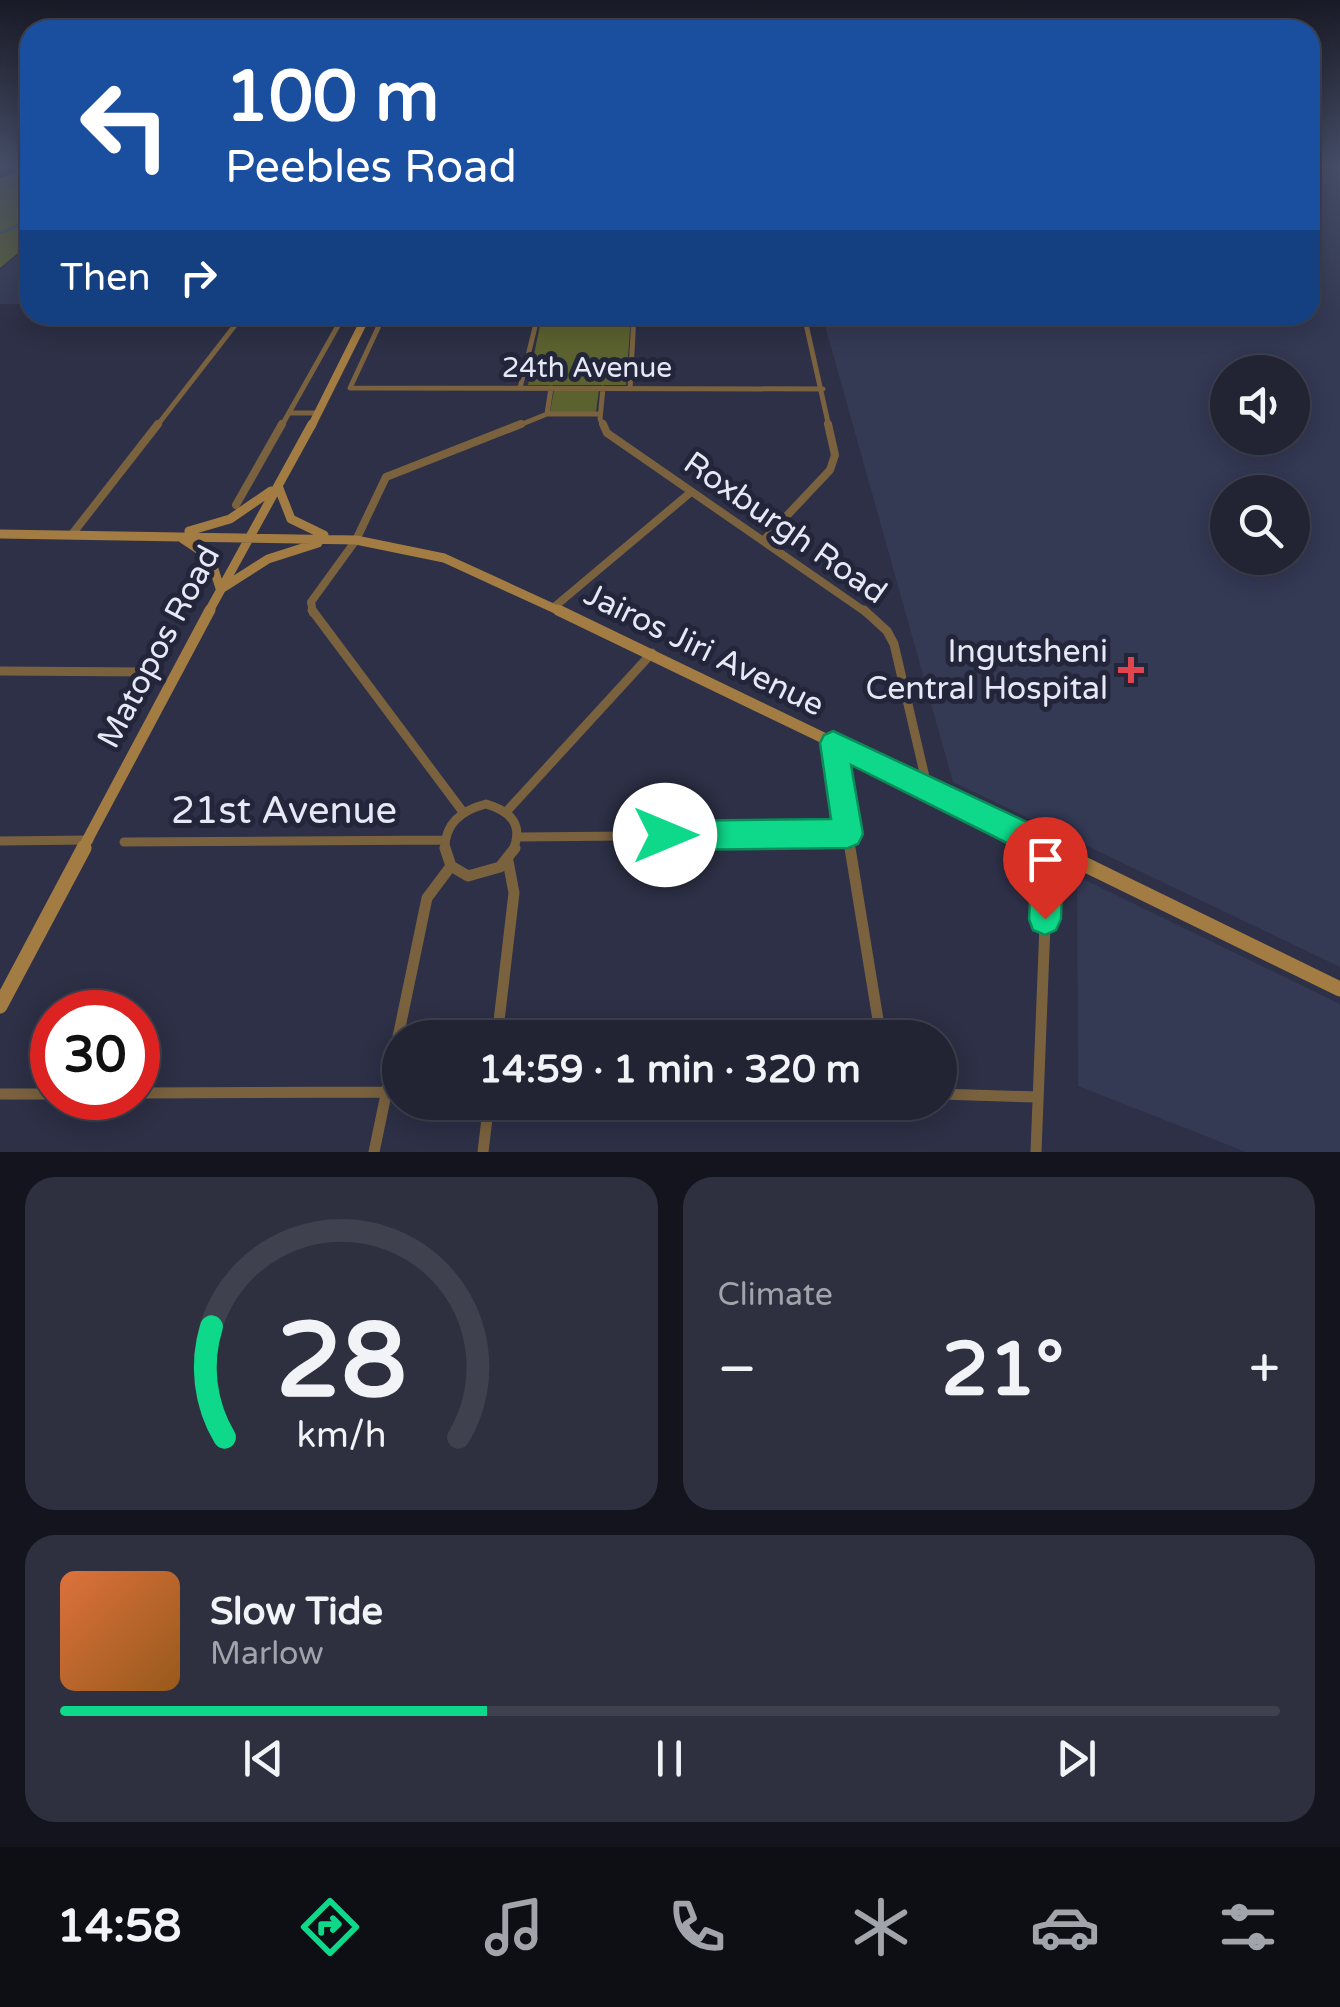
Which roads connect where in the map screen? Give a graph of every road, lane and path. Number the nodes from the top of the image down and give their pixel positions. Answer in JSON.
{"nodes":[{"id":1,"x":235,"y":325,"type":"edge"},
{"id":2,"x":338,"y":325,"type":"edge"},
{"id":3,"x":362,"y":325,"type":"edge"},
{"id":4,"x":380,"y":325,"type":"edge"},
{"id":5,"x":535,"y":325,"type":"edge"},
{"id":6,"x":634,"y":325,"type":"edge"},
{"id":7,"x":806,"y":325,"type":"edge"},
{"id":8,"x":520,"y":388,"type":"junction"},
{"id":9,"x":551,"y":388,"type":"junction"},
{"id":10,"x":603,"y":388,"type":"junction"},
{"id":11,"x":630,"y":388,"type":"junction"},
{"id":12,"x":823,"y":389,"type":"junction"},
{"id":13,"x":289,"y":413,"type":"junction"},
{"id":14,"x":318,"y":413,"type":"junction"},
{"id":15,"x":547,"y":414,"type":"junction"},
{"id":16,"x":600,"y":414,"type":"junction"},
{"id":17,"x":277,"y":486,"type":"junction"},
{"id":18,"x":690,"y":492,"type":"junction"},
{"id":19,"x":236,"y":505,"type":"dead end"},
{"id":20,"x":0,"y":534,"type":"edge"},
{"id":21,"x":73,"y":534,"type":"junction"},
{"id":22,"x":174,"y":535,"type":"junction"},
{"id":23,"x":249,"y":536,"type":"junction"},
{"id":24,"x":334,"y":539,"type":"junction"},
{"id":25,"x":356,"y":540,"type":"junction"},
{"id":26,"x":764,"y":540,"type":"junction"},
{"id":27,"x":220,"y":589,"type":"junction"},
{"id":28,"x":553,"y":608,"type":"junction"},
{"id":29,"x":652,"y":653,"type":"junction"},
{"id":30,"x":0,"y":670,"type":"edge"},
{"id":31,"x":147,"y":672,"type":"dead end"},
{"id":32,"x":833,"y":743,"type":"junction"},
{"id":33,"x":928,"y":790,"type":"junction"},
{"id":34,"x":508,"y":811,"type":"junction"},
{"id":35,"x":463,"y":812,"type":"junction"},
{"id":36,"x":848,"y":834,"type":"junction"},
{"id":37,"x":519,"y":837,"type":"junction"},
{"id":38,"x":88,"y":840,"type":"junction"},
{"id":39,"x":444,"y":840,"type":"junction"},
{"id":40,"x":0,"y":841,"type":"edge"},
{"id":41,"x":124,"y":842,"type":"dead end"},
{"id":42,"x":1048,"y":848,"type":"junction"},
{"id":43,"x":508,"y":861,"type":"junction"},
{"id":44,"x":450,"y":866,"type":"junction"},
{"id":45,"x":1340,"y":989,"type":"edge"},
{"id":46,"x":0,"y":1006,"type":"edge"},
{"id":47,"x":401,"y":1020,"type":"edge"},
{"id":48,"x":499,"y":1020,"type":"edge"},
{"id":49,"x":878,"y":1020,"type":"edge"},
{"id":50,"x":382,"y":1092,"type":"edge"},
{"id":51,"x":160,"y":1093,"type":"edge"},
{"id":52,"x":0,"y":1094,"type":"edge"},
{"id":53,"x":30,"y":1094,"type":"edge"},
{"id":54,"x":957,"y":1095,"type":"edge"},
{"id":55,"x":1036,"y":1097,"type":"junction"},
{"id":56,"x":382,"y":1112,"type":"edge"},
{"id":57,"x":487,"y":1120,"type":"edge"},
{"id":58,"x":374,"y":1152,"type":"edge"},
{"id":59,"x":483,"y":1152,"type":"edge"},
{"id":60,"x":1036,"y":1152,"type":"edge"}],
"edges":[{"from":1,"to":21,"type":"street"},
{"from":2,"to":13,"type":"street"},
{"from":3,"to":14,"type":"main road","name":"Matopos Road"},
{"from":4,"to":8,"type":"street","name":"24th Avenue"},
{"from":5,"to":8,"type":"street"},
{"from":6,"to":11,"type":"street"},
{"from":7,"to":12,"type":"street"},
{"from":8,"to":9,"type":"street","name":"24th Avenue"},
{"from":9,"to":10,"type":"street","name":"24th Avenue"},
{"from":9,"to":15,"type":"street"},
{"from":10,"to":11,"type":"street","name":"24th Avenue"},
{"from":10,"to":16,"type":"street"},
{"from":11,"to":12,"type":"street","name":"24th Avenue"},
{"from":12,"to":26,"type":"street"},
{"from":13,"to":14,"type":"street"},
{"from":13,"to":19,"type":"street"},
{"from":14,"to":17,"type":"main road","name":"Matopos Road"},
{"from":15,"to":16,"type":"street"},
{"from":15,"to":25,"type":"street"},
{"from":16,"to":18,"type":"street","name":"Roxburgh Road"},
{"from":17,"to":22,"type":"main road"},
{"from":17,"to":23,"type":"main road","name":"Matopos Road"},
{"from":17,"to":24,"type":"main road"},
{"from":18,"to":26,"type":"street","name":"Roxburgh Road"},
{"from":18,"to":28,"type":"street"},
{"from":20,"to":21,"type":"main road","name":"Jairos Jiri Avenue"},
{"from":21,"to":22,"type":"main road","name":"Jairos Jiri Avenue"},
{"from":22,"to":23,"type":"main road","name":"Jairos Jiri Avenue"},
{"from":22,"to":27,"type":"main road"},
{"from":23,"to":24,"type":"main road","name":"Jairos Jiri Avenue"},
{"from":23,"to":27,"type":"main road","name":"Matopos Road"},
{"from":24,"to":25,"type":"main road","name":"Jairos Jiri Avenue"},
{"from":24,"to":27,"type":"main road"},
{"from":25,"to":28,"type":"main road","name":"Jairos Jiri Avenue"},
{"from":25,"to":35,"type":"street"},
{"from":26,"to":33,"type":"street","name":"Roxburgh Road"},
{"from":27,"to":38,"type":"main road","name":"Matopos Road"},
{"from":28,"to":29,"type":"main road","name":"Jairos Jiri Avenue"},
{"from":29,"to":32,"type":"main road","name":"Jairos Jiri Avenue"},
{"from":29,"to":34,"type":"street"},
{"from":30,"to":31,"type":"street"},
{"from":32,"to":33,"type":"main road","name":"Jairos Jiri Avenue"},
{"from":32,"to":36,"type":"street"},
{"from":33,"to":42,"type":"main road","name":"Jairos Jiri Avenue"},
{"from":34,"to":35,"type":"street"},
{"from":34,"to":37,"type":"street"},
{"from":35,"to":39,"type":"street"},
{"from":36,"to":37,"type":"street"},
{"from":36,"to":49,"type":"street"},
{"from":37,"to":43,"type":"street"},
{"from":38,"to":40,"type":"street"},
{"from":38,"to":46,"type":"main road","name":"Matopos Road"},
{"from":39,"to":41,"type":"street","name":"21st Avenue"},
{"from":39,"to":44,"type":"street"},
{"from":42,"to":45,"type":"main road","name":"Jairos Jiri Avenue"},
{"from":42,"to":55,"type":"street"},
{"from":43,"to":44,"type":"street"},
{"from":43,"to":48,"type":"street"},
{"from":44,"to":47,"type":"street"},
{"from":50,"to":51,"type":"street"},
{"from":52,"to":53,"type":"street"},
{"from":54,"to":55,"type":"street"},
{"from":55,"to":60,"type":"street"},
{"from":56,"to":58,"type":"street"},
{"from":57,"to":59,"type":"street"}]}
